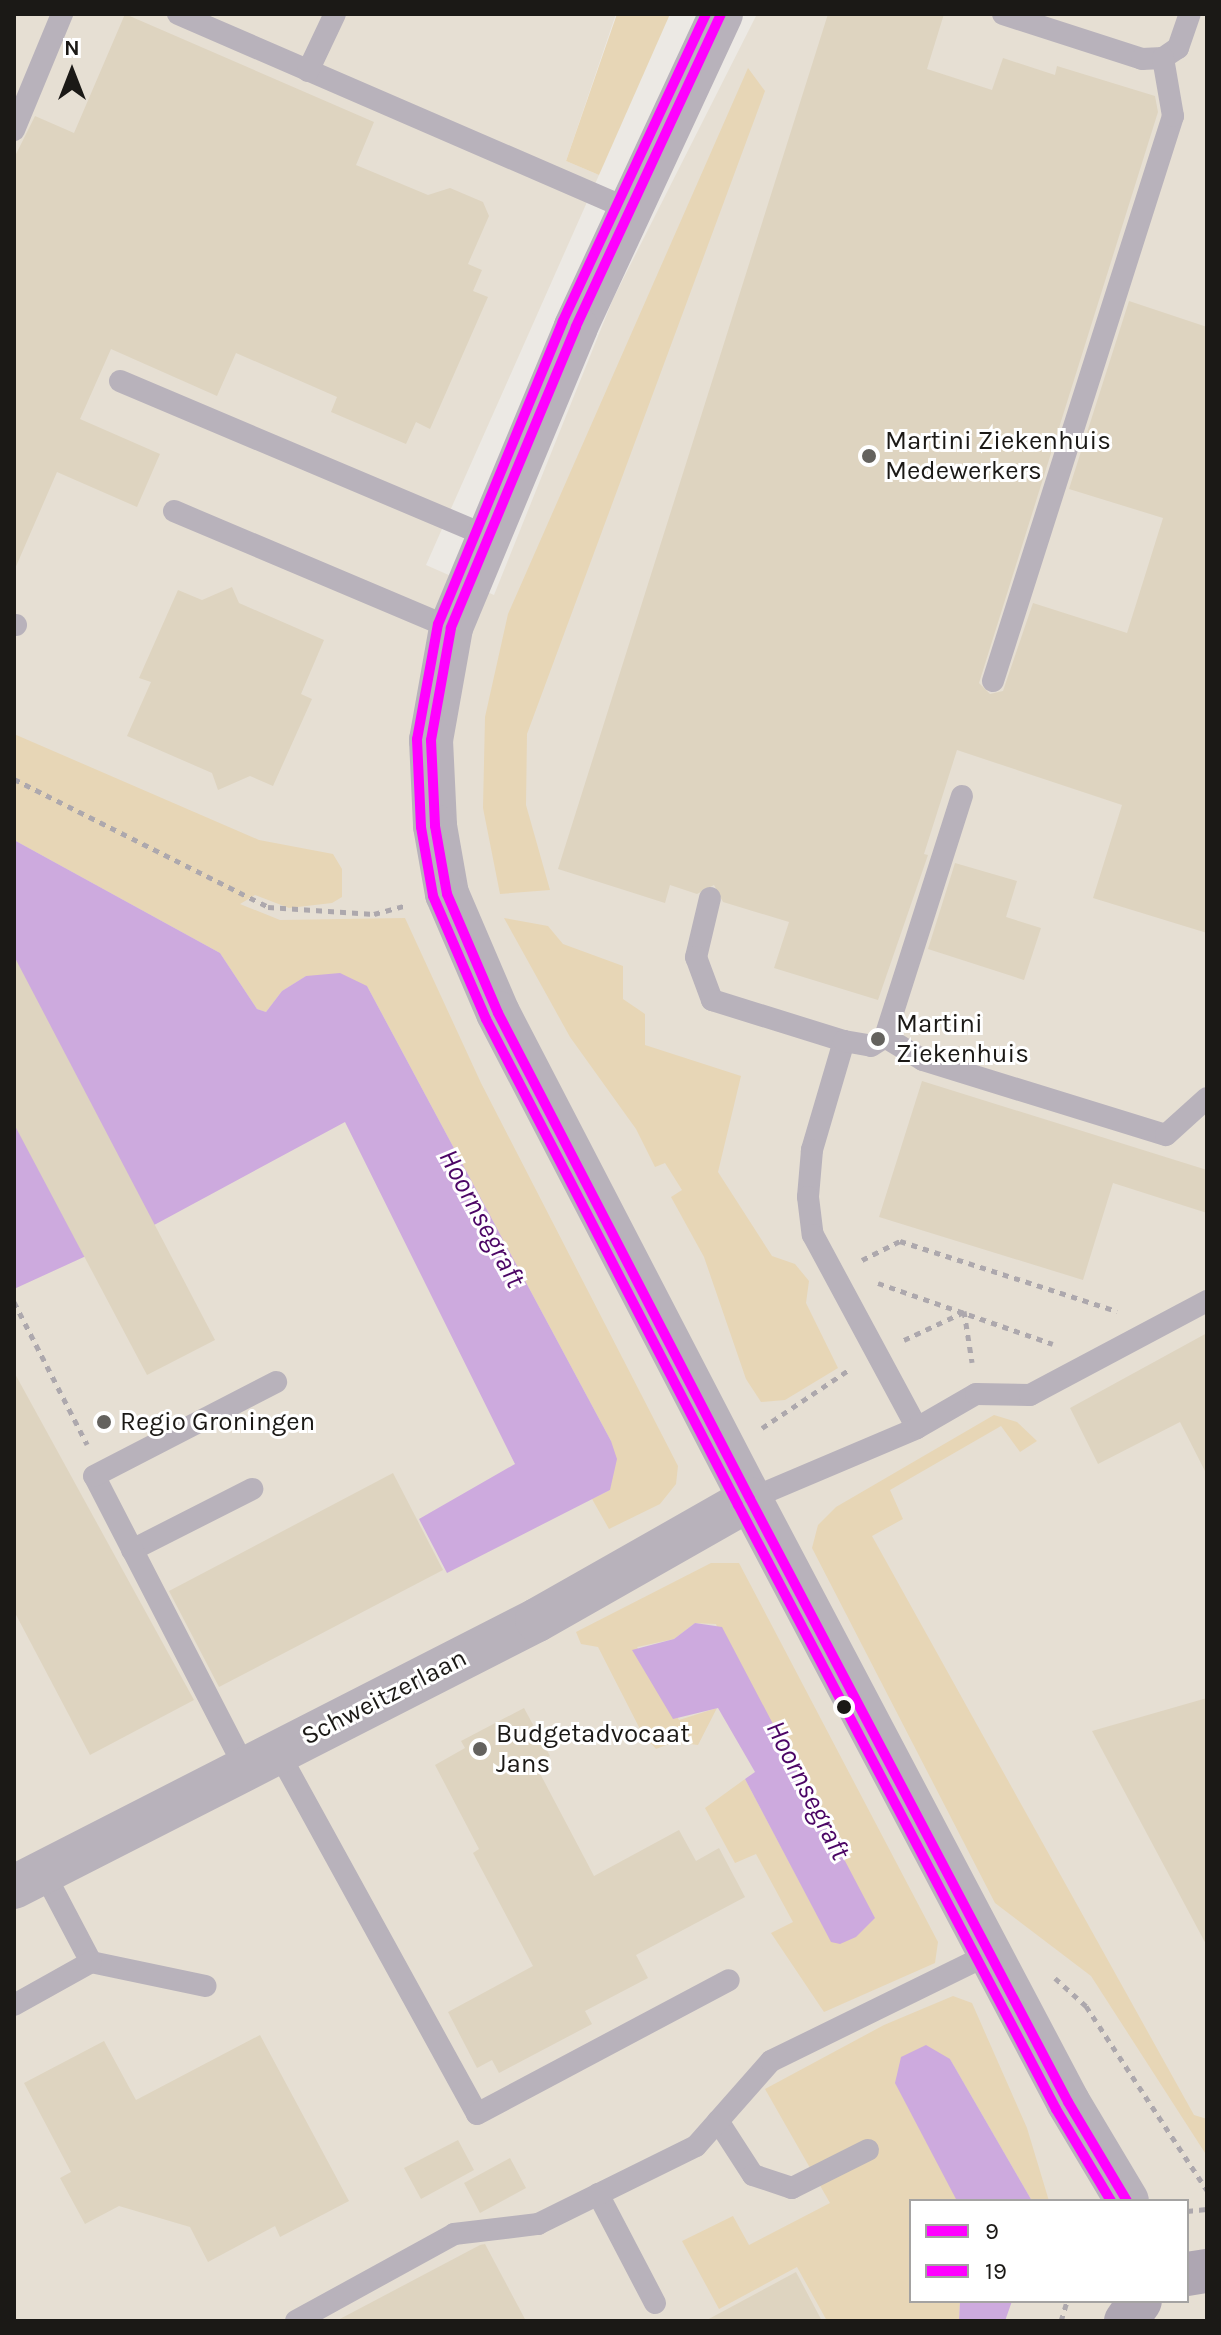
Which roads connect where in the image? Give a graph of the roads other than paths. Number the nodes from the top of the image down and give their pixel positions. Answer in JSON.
{"nodes":[{"id":1,"x":62,"y":14,"type":"edge"},
{"id":2,"x":178,"y":14,"type":"edge"},
{"id":3,"x":335,"y":14,"type":"edge"},
{"id":4,"x":721,"y":14,"type":"edge"},
{"id":5,"x":1003,"y":14,"type":"edge"},
{"id":6,"x":1190,"y":14,"type":"edge"},
{"id":7,"x":1163,"y":58,"type":"junction"},
{"id":8,"x":308,"y":71,"type":"junction"},
{"id":9,"x":14,"y":130,"type":"edge"},
{"id":10,"x":630,"y":210,"type":"junction"},
{"id":11,"x":120,"y":381,"type":"dead end"},
{"id":12,"x":174,"y":511,"type":"dead end"},
{"id":13,"x":487,"y":536,"type":"junction"},
{"id":14,"x":451,"y":628,"type":"junction"},
{"id":15,"x":993,"y":681,"type":"dead end"},
{"id":16,"x":962,"y":796,"type":"dead end"},
{"id":17,"x":710,"y":898,"type":"dead end"},
{"id":18,"x":885,"y":1037,"type":"junction"},
{"id":19,"x":844,"y":1041,"type":"junction"},
{"id":20,"x":1207,"y":1098,"type":"edge"},
{"id":21,"x":1207,"y":1301,"type":"edge"},
{"id":22,"x":276,"y":1382,"type":"dead end"},
{"id":23,"x":917,"y":1428,"type":"junction"},
{"id":24,"x":252,"y":1489,"type":"dead end"},
{"id":25,"x":750,"y":1499,"type":"junction"},
{"id":26,"x":132,"y":1550,"type":"junction"},
{"id":27,"x":260,"y":1758,"type":"junction"},
{"id":28,"x":28,"y":1879,"type":"edge"},
{"id":29,"x":991,"y":1953,"type":"junction"},
{"id":30,"x":91,"y":1962,"type":"junction"},
{"id":31,"x":729,"y":1980,"type":"dead end"},
{"id":32,"x":206,"y":1986,"type":"dead end"},
{"id":33,"x":14,"y":2005,"type":"edge"},
{"id":34,"x":718,"y":2121,"type":"junction"},
{"id":35,"x":868,"y":2150,"type":"dead end"},
{"id":36,"x":598,"y":2194,"type":"junction"},
{"id":37,"x":1126,"y":2199,"type":"edge"},
{"id":38,"x":655,"y":2303,"type":"dead end"},
{"id":39,"x":1139,"y":2303,"type":"edge"},
{"id":40,"x":296,"y":2321,"type":"edge"},
{"id":41,"x":1126,"y":2321,"type":"edge"}],
"edges":[{"from":1,"to":9,"type":"lane"},
{"from":2,"to":8,"type":"lane"},
{"from":3,"to":8,"type":"lane"},
{"from":4,"to":10,"type":"street"},
{"from":5,"to":7,"type":"lane"},
{"from":6,"to":7,"type":"lane"},
{"from":7,"to":15,"type":"lane"},
{"from":8,"to":10,"type":"lane"},
{"from":10,"to":13,"type":"street"},
{"from":11,"to":13,"type":"lane"},
{"from":12,"to":14,"type":"lane"},
{"from":13,"to":14,"type":"street"},
{"from":14,"to":25,"type":"street"},
{"from":16,"to":18,"type":"lane"},
{"from":17,"to":19,"type":"lane"},
{"from":18,"to":19,"type":"lane"},
{"from":18,"to":20,"type":"lane"},
{"from":19,"to":23,"type":"lane"},
{"from":21,"to":23,"type":"lane"},
{"from":22,"to":26,"type":"lane"},
{"from":23,"to":25,"type":"lane"},
{"from":24,"to":26,"type":"lane"},
{"from":25,"to":27,"type":"street","name":"Schweitzerlaan"},
{"from":25,"to":29,"type":"street"},
{"from":26,"to":27,"type":"lane"},
{"from":27,"to":28,"type":"street","name":"Schweitzerlaan"},
{"from":27,"to":31,"type":"lane"},
{"from":28,"to":30,"type":"lane"},
{"from":29,"to":34,"type":"lane"},
{"from":29,"to":37,"type":"street"},
{"from":30,"to":32,"type":"lane"},
{"from":30,"to":33,"type":"lane"},
{"from":34,"to":35,"type":"lane"},
{"from":34,"to":36,"type":"lane"},
{"from":36,"to":38,"type":"lane"},
{"from":36,"to":40,"type":"lane"},
{"from":39,"to":41,"type":"main road"}]}
